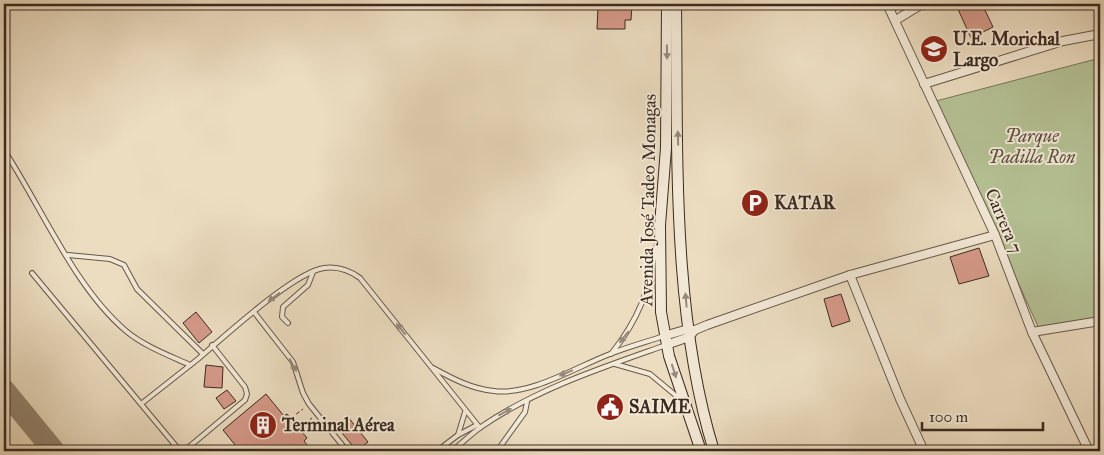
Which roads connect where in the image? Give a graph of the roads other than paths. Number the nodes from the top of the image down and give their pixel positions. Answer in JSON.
{"nodes":[{"id":1,"x":667,"y":4,"type":"edge"},
{"id":2,"x":676,"y":4,"type":"edge"},
{"id":3,"x":886,"y":4,"type":"edge"},
{"id":4,"x":922,"y":4,"type":"edge"},
{"id":5,"x":896,"y":20,"type":"junction"},
{"id":6,"x":1100,"y":34,"type":"edge"},
{"id":7,"x":924,"y":84,"type":"junction"},
{"id":8,"x":4,"y":150,"type":"edge"},
{"id":9,"x":660,"y":226,"type":"junction"},
{"id":10,"x":995,"y":235,"type":"junction"},
{"id":11,"x":67,"y":255,"type":"junction"},
{"id":12,"x":313,"y":272,"type":"junction"},
{"id":13,"x":32,"y":273,"type":"dead end"},
{"id":14,"x":850,"y":275,"type":"junction"},
{"id":15,"x":254,"y":312,"type":"junction"},
{"id":16,"x":1100,"y":321,"type":"edge"},
{"id":17,"x":288,"y":323,"type":"dead end"},
{"id":18,"x":691,"y":332,"type":"junction"},
{"id":19,"x":1032,"y":332,"type":"junction"},
{"id":20,"x":665,"y":341,"type":"junction"},
{"id":21,"x":212,"y":345,"type":"junction"},
{"id":22,"x":203,"y":354,"type":"junction"},
{"id":23,"x":611,"y":354,"type":"junction"},
{"id":24,"x":615,"y":364,"type":"junction"},
{"id":25,"x":190,"y":365,"type":"junction"},
{"id":26,"x":432,"y":367,"type":"junction"},
{"id":27,"x":547,"y":380,"type":"junction"},
{"id":28,"x":552,"y":390,"type":"junction"},
{"id":29,"x":527,"y":402,"type":"junction"},
{"id":30,"x":685,"y":403,"type":"junction"},
{"id":31,"x":141,"y":404,"type":"junction"},
{"id":32,"x":465,"y":412,"type":"junction"},
{"id":33,"x":478,"y":427,"type":"junction"},
{"id":34,"x":458,"y":435,"type":"junction"},
{"id":35,"x":1100,"y":448,"type":"edge"},
{"id":36,"x":180,"y":451,"type":"edge"},
{"id":37,"x":184,"y":451,"type":"edge"},
{"id":38,"x":347,"y":451,"type":"edge"},
{"id":39,"x":437,"y":451,"type":"edge"},
{"id":40,"x":452,"y":451,"type":"edge"},
{"id":41,"x":498,"y":451,"type":"edge"},
{"id":42,"x":701,"y":451,"type":"edge"},
{"id":43,"x":714,"y":451,"type":"edge"},
{"id":44,"x":924,"y":451,"type":"edge"},
{"id":45,"x":1089,"y":451,"type":"edge"},
{"id":46,"x":1095,"y":451,"type":"edge"}],
"edges":[{"from":1,"to":9,"type":"main road","name":"Avenida José Tadeo Monagas","one_way":true},
{"from":18,"to":2,"type":"main road","name":"Avenida José Tadeo Monagas","one_way":true},
{"from":3,"to":5,"type":"street","name":"Carrera 7"},
{"from":4,"to":5,"type":"street"},
{"from":5,"to":7,"type":"street","name":"Carrera 7"},
{"from":6,"to":7,"type":"street"},
{"from":7,"to":10,"type":"street","name":"Carrera 7"},
{"from":8,"to":11,"type":"lane"},
{"from":9,"to":20,"type":"main road","name":"Avenida José Tadeo Monagas"},
{"from":9,"to":23,"type":"lane","one_way":true},
{"from":10,"to":14,"type":"street"},
{"from":10,"to":19,"type":"street","name":"Carrera 7"},
{"from":11,"to":22,"type":"lane"},
{"from":11,"to":25,"type":"lane"},
{"from":12,"to":15,"type":"lane","one_way":true},
{"from":12,"to":17,"type":"lane"},
{"from":26,"to":12,"type":"lane","one_way":true},
{"from":13,"to":31,"type":"lane"},
{"from":14,"to":18,"type":"street"},
{"from":14,"to":44,"type":"street"},
{"from":15,"to":21,"type":"lane"},
{"from":15,"to":38,"type":"lane","one_way":true},
{"from":16,"to":19,"type":"street"},
{"from":18,"to":20,"type":"street"},
{"from":18,"to":43,"type":"main road","name":"Avenida José Tadeo Monagas"},
{"from":19,"to":45,"type":"street","name":"Carrera 7"},
{"from":20,"to":23,"type":"lane"},
{"from":20,"to":24,"type":"lane"},
{"from":20,"to":30,"type":"main road","name":"Avenida José Tadeo Monagas","one_way":true},
{"from":21,"to":22,"type":"lane"},
{"from":21,"to":37,"type":"lane"},
{"from":22,"to":25,"type":"lane"},
{"from":23,"to":27,"type":"lane","one_way":true},
{"from":24,"to":28,"type":"lane"},
{"from":24,"to":30,"type":"lane"},
{"from":25,"to":31,"type":"lane"},
{"from":26,"to":27,"type":"lane"},
{"from":26,"to":32,"type":"lane"},
{"from":27,"to":28,"type":"lane"},
{"from":28,"to":29,"type":"lane"},
{"from":33,"to":29,"type":"lane","one_way":true},
{"from":29,"to":41,"type":"lane"},
{"from":30,"to":42,"type":"main road","name":"Avenida José Tadeo Monagas"},
{"from":31,"to":36,"type":"lane"},
{"from":32,"to":33,"type":"lane"},
{"from":32,"to":34,"type":"lane"},
{"from":33,"to":34,"type":"lane"},
{"from":33,"to":40,"type":"lane"},
{"from":34,"to":39,"type":"lane"},
{"from":35,"to":46,"type":"street"}]}
